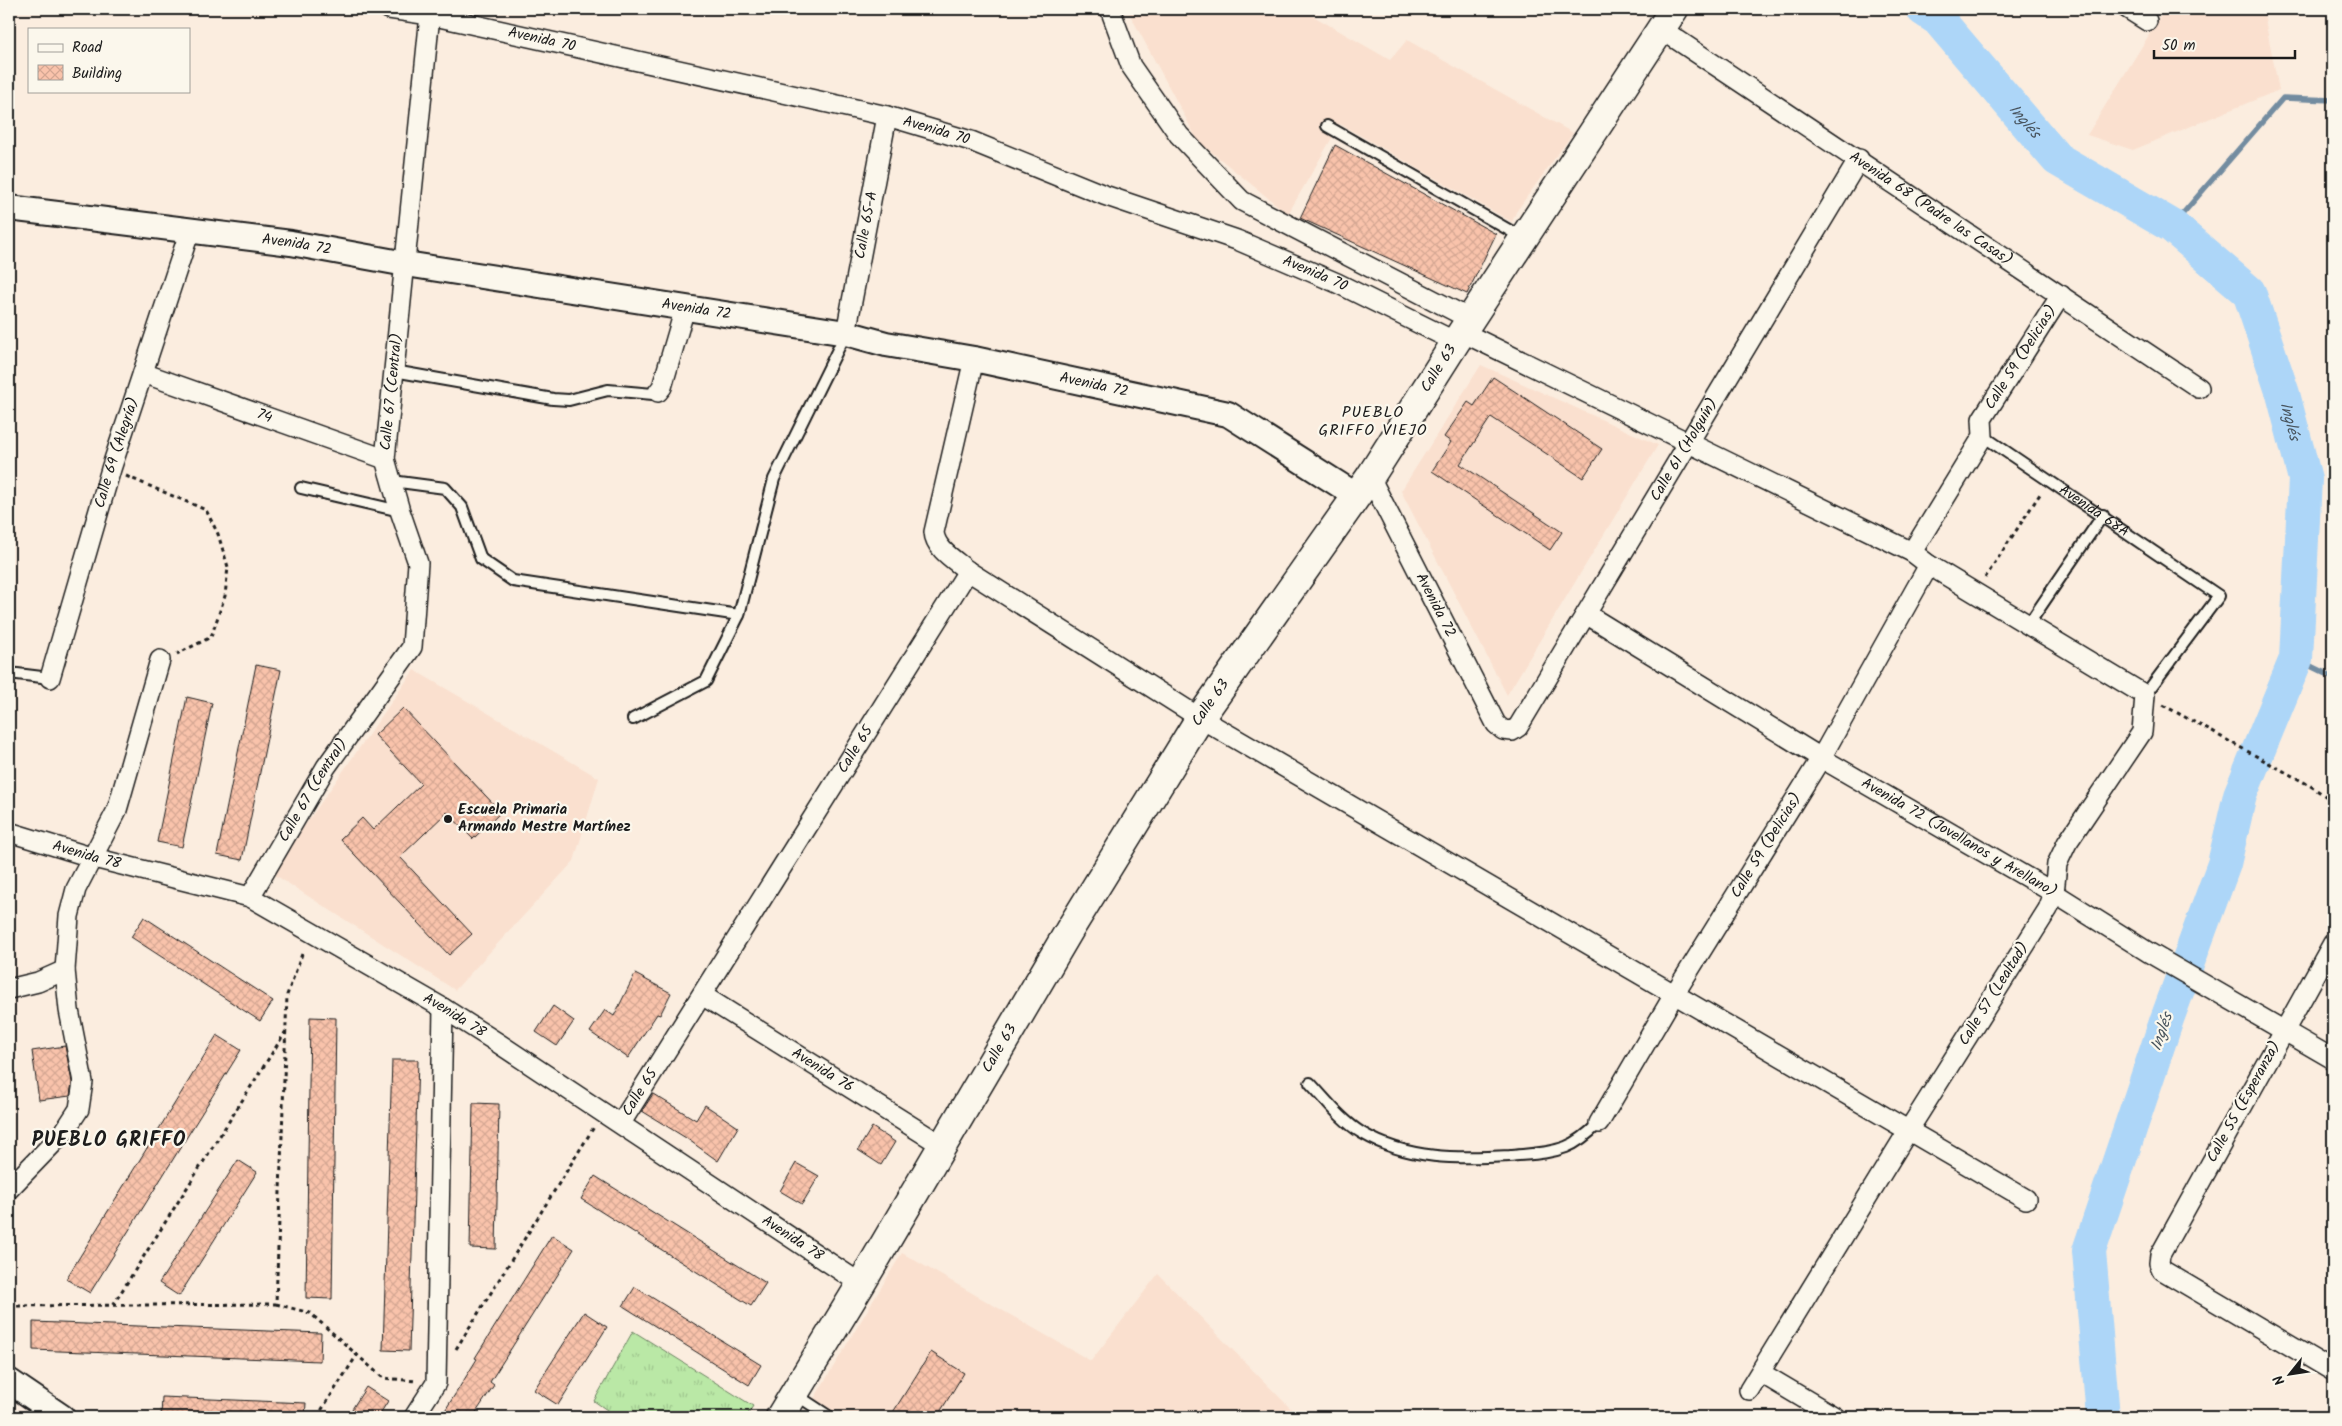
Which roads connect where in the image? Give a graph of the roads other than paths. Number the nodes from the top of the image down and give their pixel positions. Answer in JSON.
{"nodes":[{"id":1,"x":388,"y":9,"type":"edge"},
{"id":2,"x":1110,"y":9,"type":"edge"},
{"id":3,"x":2128,"y":9,"type":"edge"},
{"id":4,"x":430,"y":15,"type":"junction"},
{"id":5,"x":1668,"y":19,"type":"edge"},
{"id":6,"x":2147,"y":21,"type":"dead end"},
{"id":7,"x":887,"y":116,"type":"junction"},
{"id":8,"x":1327,"y":126,"type":"dead end"},
{"id":9,"x":1859,"y":159,"type":"junction"},
{"id":10,"x":9,"y":208,"type":"edge"},
{"id":11,"x":190,"y":230,"type":"junction"},
{"id":12,"x":1524,"y":238,"type":"junction"},
{"id":13,"x":406,"y":264,"type":"junction"},
{"id":14,"x":2061,"y":295,"type":"junction"},
{"id":15,"x":684,"y":308,"type":"junction"},
{"id":16,"x":1462,"y":331,"type":"junction"},
{"id":17,"x":846,"y":333,"type":"junction"},
{"id":18,"x":974,"y":359,"type":"junction"},
{"id":19,"x":394,"y":371,"type":"junction"},
{"id":20,"x":143,"y":373,"type":"junction"},
{"id":21,"x":2199,"y":388,"type":"dead end"},
{"id":22,"x":658,"y":392,"type":"joint"},
{"id":23,"x":1982,"y":427,"type":"junction"},
{"id":24,"x":1690,"y":442,"type":"junction"},
{"id":25,"x":385,"y":459,"type":"junction"},
{"id":26,"x":392,"y":481,"type":"junction"},
{"id":27,"x":1363,"y":487,"type":"junction"},
{"id":28,"x":301,"y":488,"type":"dead end"},
{"id":29,"x":400,"y":511,"type":"junction"},
{"id":30,"x":2103,"y":516,"type":"junction"},
{"id":31,"x":1912,"y":552,"type":"junction"},
{"id":32,"x":1929,"y":565,"type":"junction"},
{"id":33,"x":968,"y":570,"type":"junction"},
{"id":34,"x":1586,"y":614,"type":"junction"},
{"id":35,"x":739,"y":616,"type":"junction"},
{"id":36,"x":2028,"y":625,"type":"junction"},
{"id":37,"x":160,"y":660,"type":"road end"},
{"id":38,"x":9,"y":672,"type":"edge"},
{"id":39,"x":50,"y":678,"type":"joint"},
{"id":40,"x":2144,"y":695,"type":"junction"},
{"id":41,"x":1200,"y":718,"type":"junction"},
{"id":42,"x":633,"y":719,"type":"dead end"},
{"id":43,"x":1503,"y":730,"type":"joint"},
{"id":44,"x":1821,"y":758,"type":"junction"},
{"id":45,"x":9,"y":832,"type":"edge"},
{"id":46,"x":94,"y":858,"type":"junction"},
{"id":47,"x":2054,"y":893,"type":"junction"},
{"id":48,"x":250,"y":897,"type":"junction"},
{"id":49,"x":2333,"y":943,"type":"edge"},
{"id":50,"x":65,"y":970,"type":"junction"},
{"id":51,"x":9,"y":988,"type":"edge"},
{"id":52,"x":1675,"y":993,"type":"junction"},
{"id":53,"x":702,"y":995,"type":"junction"},
{"id":54,"x":443,"y":1008,"type":"junction"},
{"id":55,"x":2284,"y":1029,"type":"junction"},
{"id":56,"x":2333,"y":1058,"type":"edge"},
{"id":57,"x":1310,"y":1083,"type":"dead end"},
{"id":58,"x":621,"y":1123,"type":"junction"},
{"id":59,"x":1599,"y":1123,"type":"joint"},
{"id":60,"x":1908,"y":1131,"type":"junction"},
{"id":61,"x":943,"y":1146,"type":"junction"},
{"id":62,"x":9,"y":1189,"type":"edge"},
{"id":63,"x":2026,"y":1199,"type":"dead end"},
{"id":64,"x":862,"y":1284,"type":"junction"},
{"id":65,"x":2333,"y":1370,"type":"edge"},
{"id":66,"x":1761,"y":1373,"type":"junction"},
{"id":67,"x":9,"y":1381,"type":"edge"},
{"id":68,"x":1749,"y":1390,"type":"dead end"},
{"id":69,"x":794,"y":1394,"type":"junction"},
{"id":70,"x":62,"y":1417,"type":"edge"},
{"id":71,"x":414,"y":1417,"type":"edge"},
{"id":72,"x":780,"y":1417,"type":"edge"},
{"id":73,"x":830,"y":1417,"type":"edge"},
{"id":74,"x":1835,"y":1417,"type":"edge"}],
"edges":[{"from":1,"to":4,"type":"street","name":"Avenida 70"},
{"from":2,"to":16,"type":"street"},
{"from":3,"to":6,"type":"street"},
{"from":4,"to":7,"type":"street","name":"Avenida 70"},
{"from":4,"to":13,"type":"street","name":"Calle 67 (Central)"},
{"from":5,"to":9,"type":"street","name":"Avenida 68 (Padre las Casas)"},
{"from":5,"to":12,"type":"main road","name":"Calle 63"},
{"from":7,"to":16,"type":"street","name":"Avenida 70"},
{"from":7,"to":17,"type":"street","name":"Calle 65-A"},
{"from":8,"to":12,"type":"lane"},
{"from":9,"to":14,"type":"street","name":"Avenida 68 (Padre las Casas)"},
{"from":9,"to":24,"type":"street","name":"Calle 61 (Holguín)"},
{"from":10,"to":11,"type":"street","name":"Avenida 72"},
{"from":11,"to":13,"type":"street","name":"Avenida 72"},
{"from":11,"to":20,"type":"street","name":"Calle 69 (Alegría)"},
{"from":12,"to":16,"type":"main road","name":"Calle 63"},
{"from":13,"to":15,"type":"street","name":"Avenida 72"},
{"from":13,"to":19,"type":"street","name":"Calle 67 (Central)"},
{"from":14,"to":21,"type":"street","name":"Avenida 68 (Padre las Casas)"},
{"from":14,"to":23,"type":"street","name":"Calle 59 (Delicias)"},
{"from":15,"to":17,"type":"street","name":"Avenida 72"},
{"from":15,"to":22,"type":"street"},
{"from":16,"to":24,"type":"street"},
{"from":16,"to":27,"type":"main road","name":"Calle 63"},
{"from":17,"to":18,"type":"street","name":"Avenida 72"},
{"from":17,"to":35,"type":"lane"},
{"from":18,"to":27,"type":"street","name":"Avenida 72"},
{"from":18,"to":33,"type":"street"},
{"from":19,"to":22,"type":"lane"},
{"from":19,"to":25,"type":"street","name":"Calle 67 (Central)"},
{"from":20,"to":25,"type":"street","name":"74"},
{"from":20,"to":39,"type":"street","name":"Calle 69 (Alegría)"},
{"from":23,"to":30,"type":"lane","name":"Avenida 68A"},
{"from":23,"to":31,"type":"street","name":"Calle 59 (Delicias)"},
{"from":24,"to":31,"type":"street"},
{"from":24,"to":34,"type":"street","name":"Calle 61 (Holguín)"},
{"from":25,"to":26,"type":"street","name":"Calle 67 (Central)"},
{"from":26,"to":29,"type":"street","name":"Calle 67 (Central)"},
{"from":26,"to":35,"type":"lane"},
{"from":27,"to":41,"type":"main road","name":"Calle 63"},
{"from":27,"to":43,"type":"street","name":"Avenida 72"},
{"from":28,"to":29,"type":"lane"},
{"from":29,"to":48,"type":"street","name":"Calle 67 (Central)"},
{"from":30,"to":36,"type":"lane"},
{"from":30,"to":40,"type":"lane","name":"Avenida 68A"},
{"from":31,"to":32,"type":"street"},
{"from":32,"to":36,"type":"street"},
{"from":32,"to":44,"type":"street","name":"Calle 59 (Delicias)"},
{"from":33,"to":41,"type":"street"},
{"from":33,"to":53,"type":"street","name":"Calle 65"},
{"from":34,"to":43,"type":"street","name":"Calle 61 (Holguín)"},
{"from":34,"to":44,"type":"street","name":"Avenida 72 (Jovellanos y Arellano)"},
{"from":35,"to":42,"type":"lane"},
{"from":36,"to":40,"type":"street"},
{"from":37,"to":46,"type":"street"},
{"from":38,"to":39,"type":"lane"},
{"from":40,"to":47,"type":"street","name":"Calle 57 (Lealtad)"},
{"from":41,"to":52,"type":"street"},
{"from":41,"to":61,"type":"main road","name":"Calle 63"},
{"from":44,"to":47,"type":"street","name":"Avenida 72 (Jovellanos y Arellano)"},
{"from":44,"to":52,"type":"street","name":"Calle 59 (Delicias)"},
{"from":45,"to":46,"type":"street","name":"Avenida 78"},
{"from":46,"to":48,"type":"street","name":"Avenida 78"},
{"from":46,"to":50,"type":"street"},
{"from":47,"to":55,"type":"street","name":"Avenida 72 (Jovellanos y Arellano)"},
{"from":47,"to":60,"type":"street","name":"Calle 57 (Lealtad)"},
{"from":48,"to":54,"type":"street","name":"Avenida 78"},
{"from":49,"to":55,"type":"street","name":"Calle 55 (Esperanza)"},
{"from":50,"to":51,"type":"street"},
{"from":50,"to":62,"type":"street"},
{"from":52,"to":59,"type":"street","name":"Calle 59 (Delicias)"},
{"from":52,"to":60,"type":"street"},
{"from":53,"to":58,"type":"street","name":"Calle 65"},
{"from":53,"to":61,"type":"street","name":"Avenida 76"},
{"from":54,"to":58,"type":"street","name":"Avenida 78"},
{"from":54,"to":71,"type":"street"},
{"from":55,"to":56,"type":"street","name":"Avenida 72 (Jovellanos y Arellano)"},
{"from":55,"to":65,"type":"street","name":"Calle 55 (Esperanza)"},
{"from":57,"to":59,"type":"lane"},
{"from":58,"to":64,"type":"street","name":"Avenida 78"},
{"from":60,"to":63,"type":"street"},
{"from":60,"to":66,"type":"street","name":"Calle 57 (Lealtad)"},
{"from":61,"to":64,"type":"main road","name":"Calle 63"},
{"from":64,"to":69,"type":"main road","name":"Calle 63"},
{"from":66,"to":68,"type":"street","name":"Calle 57 (Lealtad)"},
{"from":66,"to":74,"type":"street"},
{"from":67,"to":70,"type":"street"},
{"from":69,"to":72,"type":"main road","name":"Calle 63"},
{"from":69,"to":73,"type":"lane"}]}
